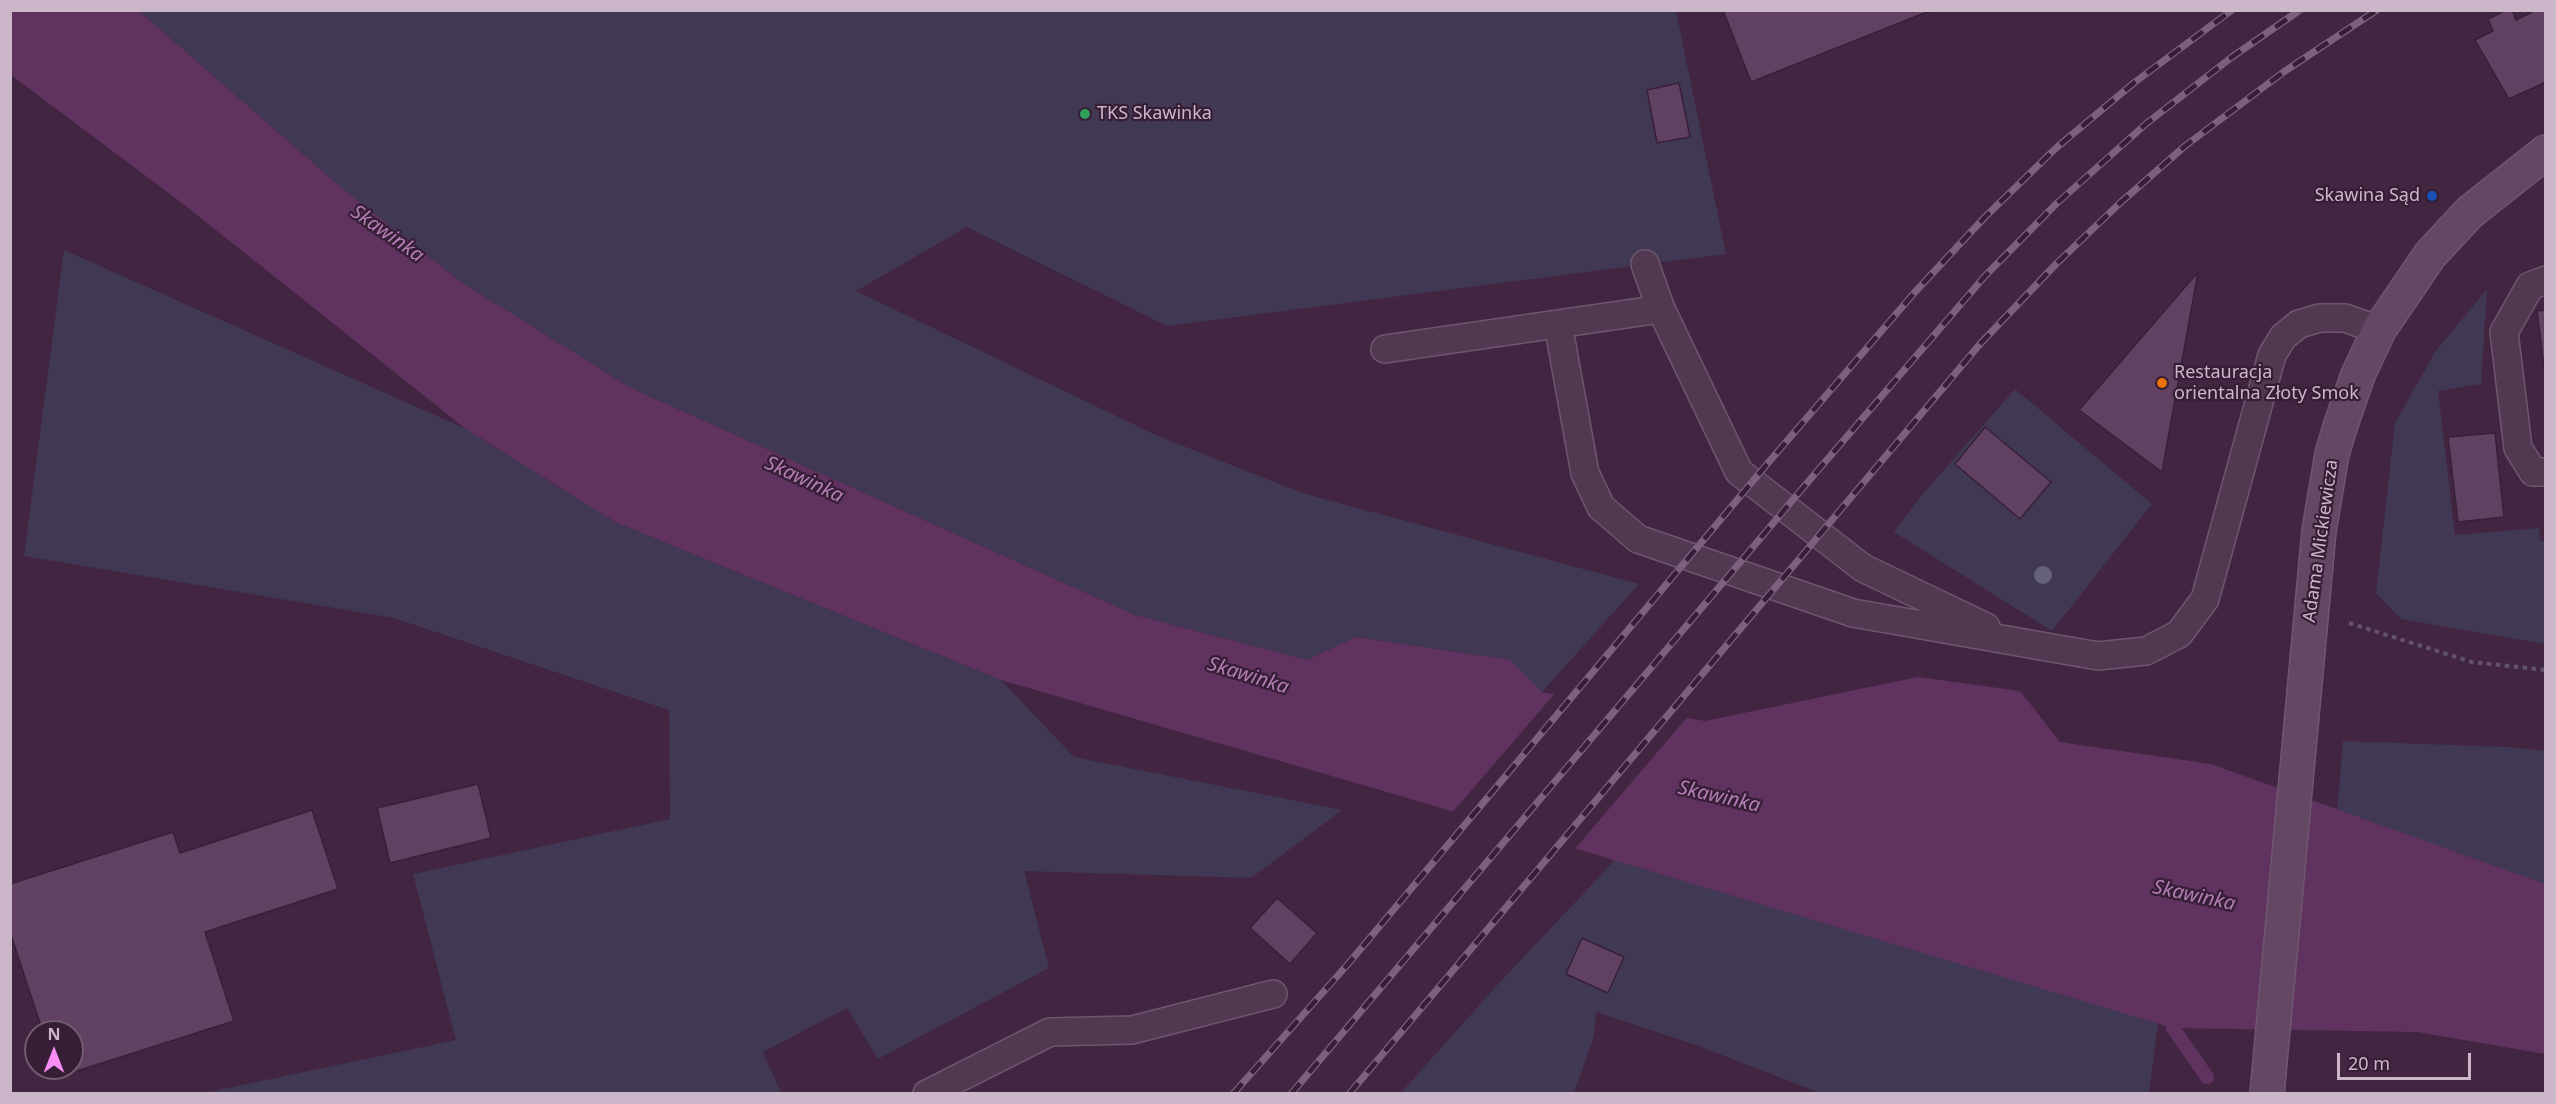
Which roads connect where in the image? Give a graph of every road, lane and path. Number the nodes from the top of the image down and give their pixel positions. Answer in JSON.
{"nodes":[{"id":1,"x":2546,"y":152,"type":"edge"},
{"id":2,"x":1645,"y":264,"type":"dead end"},
{"id":3,"x":2546,"y":280,"type":"edge"},
{"id":4,"x":1661,"y":309,"type":"junction"},
{"id":5,"x":1558,"y":324,"type":"junction"},
{"id":6,"x":2379,"y":330,"type":"junction"},
{"id":7,"x":1385,"y":350,"type":"dead end"},
{"id":8,"x":2546,"y":472,"type":"edge"},
{"id":9,"x":2342,"y":620,"type":"dead end"},
{"id":10,"x":2014,"y":641,"type":"junction"},
{"id":11,"x":2546,"y":670,"type":"edge"},
{"id":12,"x":1273,"y":994,"type":"dead end"},
{"id":13,"x":927,"y":1094,"type":"edge"},
{"id":14,"x":2266,"y":1094,"type":"edge"}],
"edges":[{"from":1,"to":6,"type":"main road","name":"Adama Mickiewicza"},
{"from":2,"to":4,"type":"lane"},
{"from":3,"to":8,"type":"lane"},
{"from":4,"to":5,"type":"lane"},
{"from":4,"to":10,"type":"lane"},
{"from":5,"to":7,"type":"lane"},
{"from":5,"to":10,"type":"lane"},
{"from":6,"to":10,"type":"lane"},
{"from":6,"to":14,"type":"main road","name":"Adama Mickiewicza"},
{"from":9,"to":11,"type":"path"},
{"from":12,"to":13,"type":"lane"}]}
